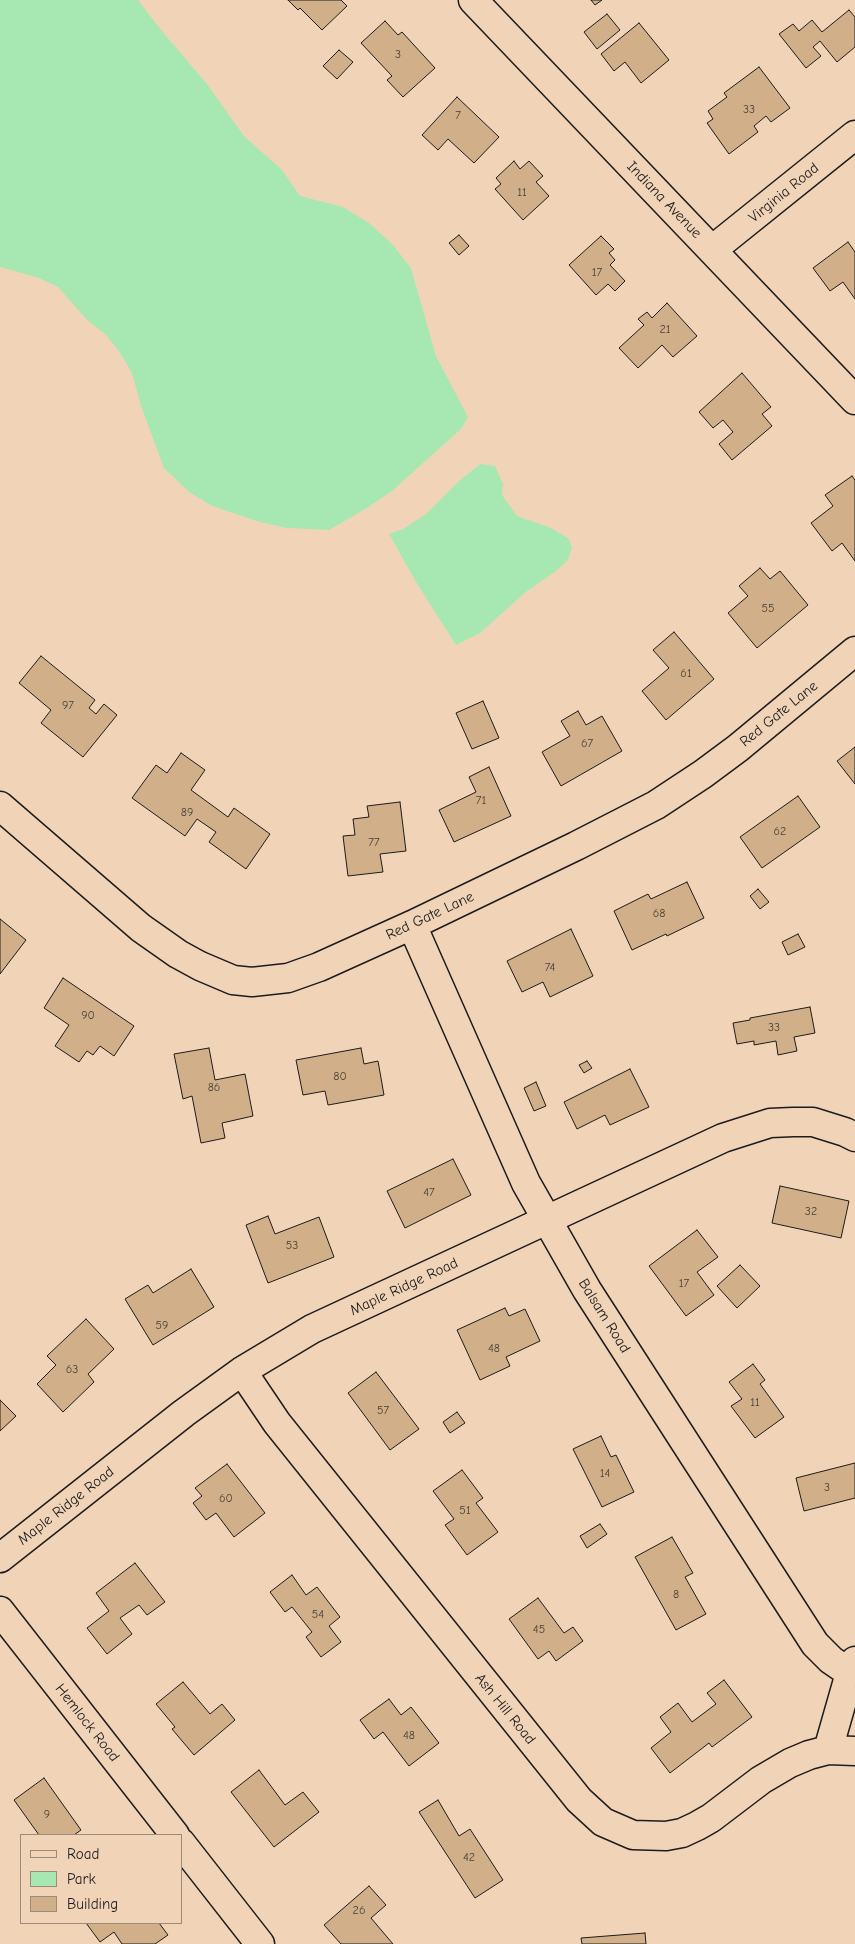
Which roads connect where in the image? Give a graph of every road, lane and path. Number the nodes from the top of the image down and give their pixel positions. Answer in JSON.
{"nodes":[{"id":1,"x":473,"y":0,"type":"edge"},
{"id":2,"x":855,"y":135,"type":"edge"},
{"id":3,"x":712,"y":250,"type":"junction"},
{"id":4,"x":855,"y":400,"type":"edge"},
{"id":5,"x":855,"y":651,"type":"edge"},
{"id":6,"x":0,"y":806,"type":"edge"},
{"id":7,"x":412,"y":925,"type":"junction"},
{"id":8,"x":855,"y":1137,"type":"edge"},
{"id":9,"x":547,"y":1221,"type":"junction"},
{"id":10,"x":242,"y":1371,"type":"junction"},
{"id":11,"x":0,"y":1558,"type":"edge"},
{"id":12,"x":0,"y":1611,"type":"edge"},
{"id":13,"x":852,"y":1667,"type":"edge"},
{"id":14,"x":828,"y":1750,"type":"junction"},
{"id":15,"x":855,"y":1751,"type":"edge"},
{"id":16,"x":174,"y":1834,"type":"edge"},
{"id":17,"x":182,"y":1845,"type":"edge"},
{"id":18,"x":260,"y":1944,"type":"edge"}],
"edges":[{"from":1,"to":3,"type":"street","name":"Indiana Avenue"},
{"from":2,"to":3,"type":"street","name":"Virginia Road"},
{"from":3,"to":4,"type":"street","name":"Indiana Avenue"},
{"from":5,"to":7,"type":"street","name":"Red Gate Lane"},
{"from":6,"to":7,"type":"street","name":"Red Gate Lane"},
{"from":7,"to":9,"type":"street","name":"Balsam Road"},
{"from":8,"to":9,"type":"street","name":"Maple Ridge Road"},
{"from":9,"to":10,"type":"street","name":"Maple Ridge Road"},
{"from":9,"to":13,"type":"street","name":"Balsam Road"},
{"from":10,"to":11,"type":"street","name":"Maple Ridge Road"},
{"from":10,"to":14,"type":"street","name":"Ash Hill Road"},
{"from":12,"to":16,"type":"street","name":"Hemlock Road"},
{"from":13,"to":14,"type":"street"},
{"from":14,"to":15,"type":"street","name":"Ash Hill Road"},
{"from":17,"to":18,"type":"street"}]}
